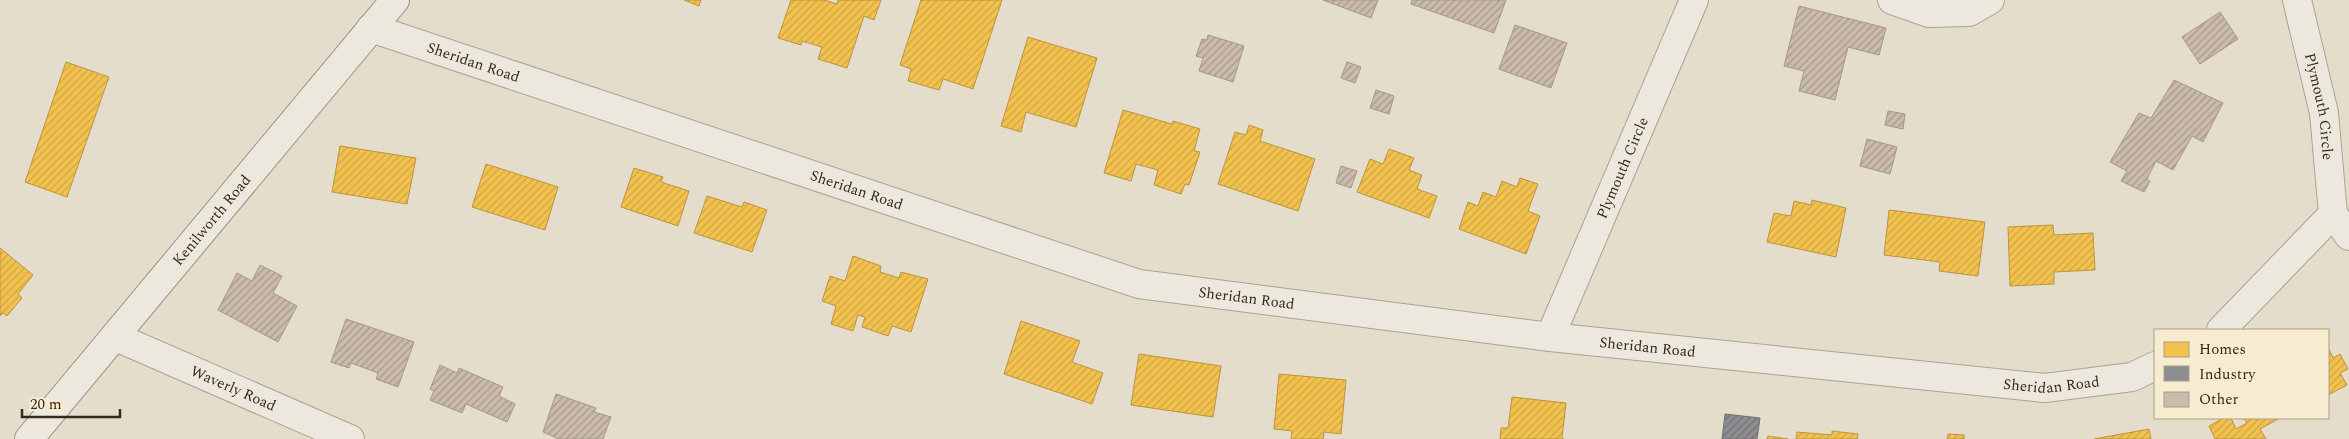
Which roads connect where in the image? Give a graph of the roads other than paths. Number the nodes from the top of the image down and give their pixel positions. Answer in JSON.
{"nodes":[{"id":1,"x":395,"y":0,"type":"edge"},
{"id":2,"x":1694,"y":0,"type":"edge"},
{"id":3,"x":1892,"y":0,"type":"edge"},
{"id":4,"x":1990,"y":0,"type":"edge"},
{"id":5,"x":2297,"y":0,"type":"edge"},
{"id":6,"x":371,"y":28,"type":"junction"},
{"id":7,"x":2333,"y":214,"type":"junction"},
{"id":8,"x":2349,"y":236,"type":"edge"},
{"id":9,"x":2222,"y":329,"type":"edge"},
{"id":10,"x":116,"y":337,"type":"junction"},
{"id":11,"x":1550,"y":337,"type":"junction"},
{"id":12,"x":2154,"y":366,"type":"edge"},
{"id":13,"x":29,"y":439,"type":"edge"},
{"id":14,"x":350,"y":439,"type":"edge"}],
"edges":[{"from":1,"to":6,"type":"street","name":"Kenilworth Road"},
{"from":2,"to":11,"type":"street","name":"Plymouth Circle"},
{"from":3,"to":4,"type":"street"},
{"from":5,"to":7,"type":"street","name":"Plymouth Circle"},
{"from":6,"to":10,"type":"street","name":"Kenilworth Road"},
{"from":6,"to":11,"type":"street","name":"Sheridan Road"},
{"from":7,"to":8,"type":"street"},
{"from":7,"to":9,"type":"street"},
{"from":10,"to":13,"type":"street","name":"Kenilworth Road"},
{"from":10,"to":14,"type":"street","name":"Waverly Road"},
{"from":11,"to":12,"type":"street","name":"Sheridan Road"}]}
